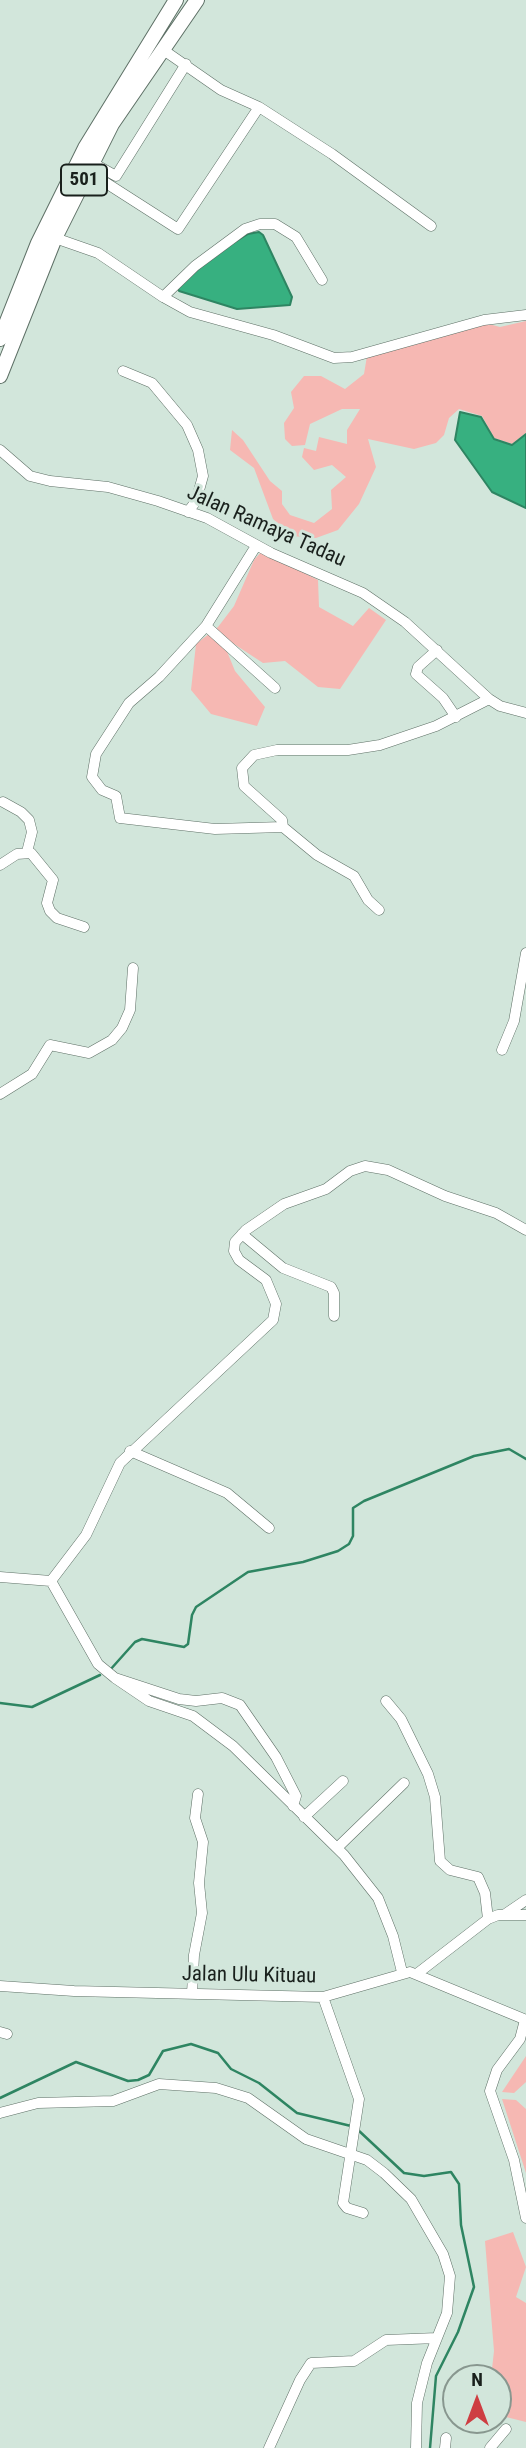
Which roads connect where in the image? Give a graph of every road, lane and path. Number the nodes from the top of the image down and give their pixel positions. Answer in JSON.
{"nodes":[{"id":1,"x":176,"y":0,"type":"edge"},
{"id":2,"x":197,"y":0,"type":"edge"},
{"id":3,"x":162,"y":49,"type":"junction"},
{"id":4,"x":186,"y":64,"type":"junction"},
{"id":5,"x":259,"y":107,"type":"junction"},
{"id":6,"x":91,"y":167,"type":"junction"},
{"id":7,"x":431,"y":226,"type":"dead end"},
{"id":8,"x":55,"y":238,"type":"junction"},
{"id":9,"x":322,"y":280,"type":"dead end"},
{"id":10,"x":163,"y":297,"type":"junction"},
{"id":11,"x":526,"y":315,"type":"edge"},
{"id":12,"x":0,"y":339,"type":"edge"},
{"id":13,"x":123,"y":371,"type":"dead end"},
{"id":14,"x":0,"y":376,"type":"edge"},
{"id":15,"x":0,"y":450,"type":"edge"},
{"id":16,"x":188,"y":512,"type":"junction"},
{"id":17,"x":257,"y":546,"type":"junction"},
{"id":18,"x":206,"y":626,"type":"junction"},
{"id":19,"x":437,"y":650,"type":"junction"},
{"id":20,"x":275,"y":688,"type":"dead end"},
{"id":21,"x":489,"y":699,"type":"junction"},
{"id":22,"x":526,"y":713,"type":"edge"},
{"id":23,"x":456,"y":717,"type":"junction"},
{"id":24,"x":3,"y":802,"type":"dead end"},
{"id":25,"x":283,"y":827,"type":"junction"},
{"id":26,"x":27,"y":852,"type":"junction"},
{"id":27,"x":0,"y":865,"type":"edge"},
{"id":28,"x":379,"y":910,"type":"dead end"},
{"id":29,"x":84,"y":928,"type":"dead end"},
{"id":30,"x":526,"y":953,"type":"edge"},
{"id":31,"x":133,"y":968,"type":"dead end"},
{"id":32,"x":502,"y":1051,"type":"dead end"},
{"id":33,"x":0,"y":1094,"type":"edge"},
{"id":34,"x":526,"y":1230,"type":"edge"},
{"id":35,"x":242,"y":1234,"type":"junction"},
{"id":36,"x":334,"y":1316,"type":"dead end"},
{"id":37,"x":130,"y":1451,"type":"junction"},
{"id":38,"x":269,"y":1528,"type":"dead end"},
{"id":39,"x":0,"y":1577,"type":"edge"},
{"id":40,"x":51,"y":1581,"type":"junction"},
{"id":41,"x":115,"y":1678,"type":"junction"},
{"id":42,"x":196,"y":1701,"type":"junction"},
{"id":43,"x":386,"y":1701,"type":"dead end"},
{"id":44,"x":179,"y":1710,"type":"junction"},
{"id":45,"x":343,"y":1781,"type":"dead end"},
{"id":46,"x":404,"y":1783,"type":"dead end"},
{"id":47,"x":198,"y":1794,"type":"dead end"},
{"id":48,"x":293,"y":1806,"type":"junction"},
{"id":49,"x":304,"y":1817,"type":"junction"},
{"id":50,"x":337,"y":1847,"type":"junction"},
{"id":51,"x":526,"y":1900,"type":"edge"},
{"id":52,"x":504,"y":1915,"type":"junction"},
{"id":53,"x":526,"y":1915,"type":"edge"},
{"id":54,"x":488,"y":1919,"type":"junction"},
{"id":55,"x":401,"y":1972,"type":"junction"},
{"id":56,"x":418,"y":1973,"type":"junction"},
{"id":57,"x":0,"y":1986,"type":"edge"},
{"id":58,"x":192,"y":1994,"type":"junction"},
{"id":59,"x":323,"y":1997,"type":"junction"},
{"id":60,"x":526,"y":2020,"type":"edge"},
{"id":61,"x":0,"y":2113,"type":"edge"},
{"id":62,"x":351,"y":2154,"type":"junction"},
{"id":63,"x":363,"y":2213,"type":"dead end"},
{"id":64,"x":526,"y":2218,"type":"edge"},
{"id":65,"x":437,"y":2338,"type":"junction"},
{"id":66,"x":502,"y":2434,"type":"edge"},
{"id":67,"x":269,"y":2448,"type":"edge"},
{"id":68,"x":416,"y":2448,"type":"edge"},
{"id":69,"x":490,"y":2448,"type":"edge"}],
"edges":[{"from":1,"to":12,"type":"main road","number":"501"},
{"from":2,"to":3,"type":"main road","number":"501"},
{"from":3,"to":4,"type":"street"},
{"from":3,"to":6,"type":"main road","number":"501"},
{"from":4,"to":5,"type":"street"},
{"from":4,"to":6,"type":"street"},
{"from":5,"to":6,"type":"street"},
{"from":5,"to":7,"type":"street"},
{"from":6,"to":8,"type":"main road","number":"501"},
{"from":8,"to":10,"type":"street"},
{"from":8,"to":14,"type":"main road","number":"501"},
{"from":9,"to":10,"type":"street"},
{"from":10,"to":11,"type":"street"},
{"from":13,"to":16,"type":"street"},
{"from":15,"to":16,"type":"street","name":"Jalan Ramaya Tadau"},
{"from":16,"to":17,"type":"street","name":"Jalan Ramaya Tadau"},
{"from":17,"to":18,"type":"street"},
{"from":17,"to":19,"type":"street","name":"Jalan Ramaya Tadau"},
{"from":18,"to":20,"type":"street"},
{"from":18,"to":25,"type":"street"},
{"from":19,"to":21,"type":"street","name":"Jalan Ramaya Tadau"},
{"from":19,"to":23,"type":"street"},
{"from":21,"to":22,"type":"street"},
{"from":21,"to":23,"type":"street"},
{"from":23,"to":25,"type":"street"},
{"from":24,"to":26,"type":"street"},
{"from":25,"to":28,"type":"street"},
{"from":26,"to":27,"type":"street"},
{"from":26,"to":29,"type":"street"},
{"from":30,"to":32,"type":"street"},
{"from":31,"to":33,"type":"street"},
{"from":34,"to":35,"type":"street"},
{"from":35,"to":36,"type":"street"},
{"from":35,"to":37,"type":"street"},
{"from":37,"to":38,"type":"street"},
{"from":37,"to":40,"type":"street"},
{"from":39,"to":40,"type":"street"},
{"from":40,"to":41,"type":"street"},
{"from":41,"to":42,"type":"street"},
{"from":41,"to":44,"type":"street"},
{"from":42,"to":44,"type":"street"},
{"from":42,"to":48,"type":"street"},
{"from":43,"to":54,"type":"street"},
{"from":44,"to":48,"type":"street"},
{"from":45,"to":49,"type":"street"},
{"from":46,"to":50,"type":"street"},
{"from":47,"to":58,"type":"street"},
{"from":48,"to":49,"type":"street"},
{"from":49,"to":50,"type":"street"},
{"from":50,"to":55,"type":"street"},
{"from":51,"to":52,"type":"street"},
{"from":52,"to":53,"type":"street"},
{"from":52,"to":54,"type":"street"},
{"from":54,"to":56,"type":"street"},
{"from":55,"to":56,"type":"street","name":"Jalan Ulu Kituau"},
{"from":55,"to":59,"type":"street","name":"Jalan Ulu Kituau"},
{"from":56,"to":60,"type":"street","name":"Jalan Ulu Kituau"},
{"from":57,"to":58,"type":"street","name":"Jalan Ulu Kituau"},
{"from":58,"to":59,"type":"street","name":"Jalan Ulu Kituau"},
{"from":59,"to":62,"type":"street"},
{"from":60,"to":64,"type":"street"},
{"from":61,"to":62,"type":"street"},
{"from":62,"to":63,"type":"street"},
{"from":62,"to":65,"type":"street"},
{"from":65,"to":67,"type":"street"},
{"from":65,"to":68,"type":"street"},
{"from":66,"to":69,"type":"street"}]}
